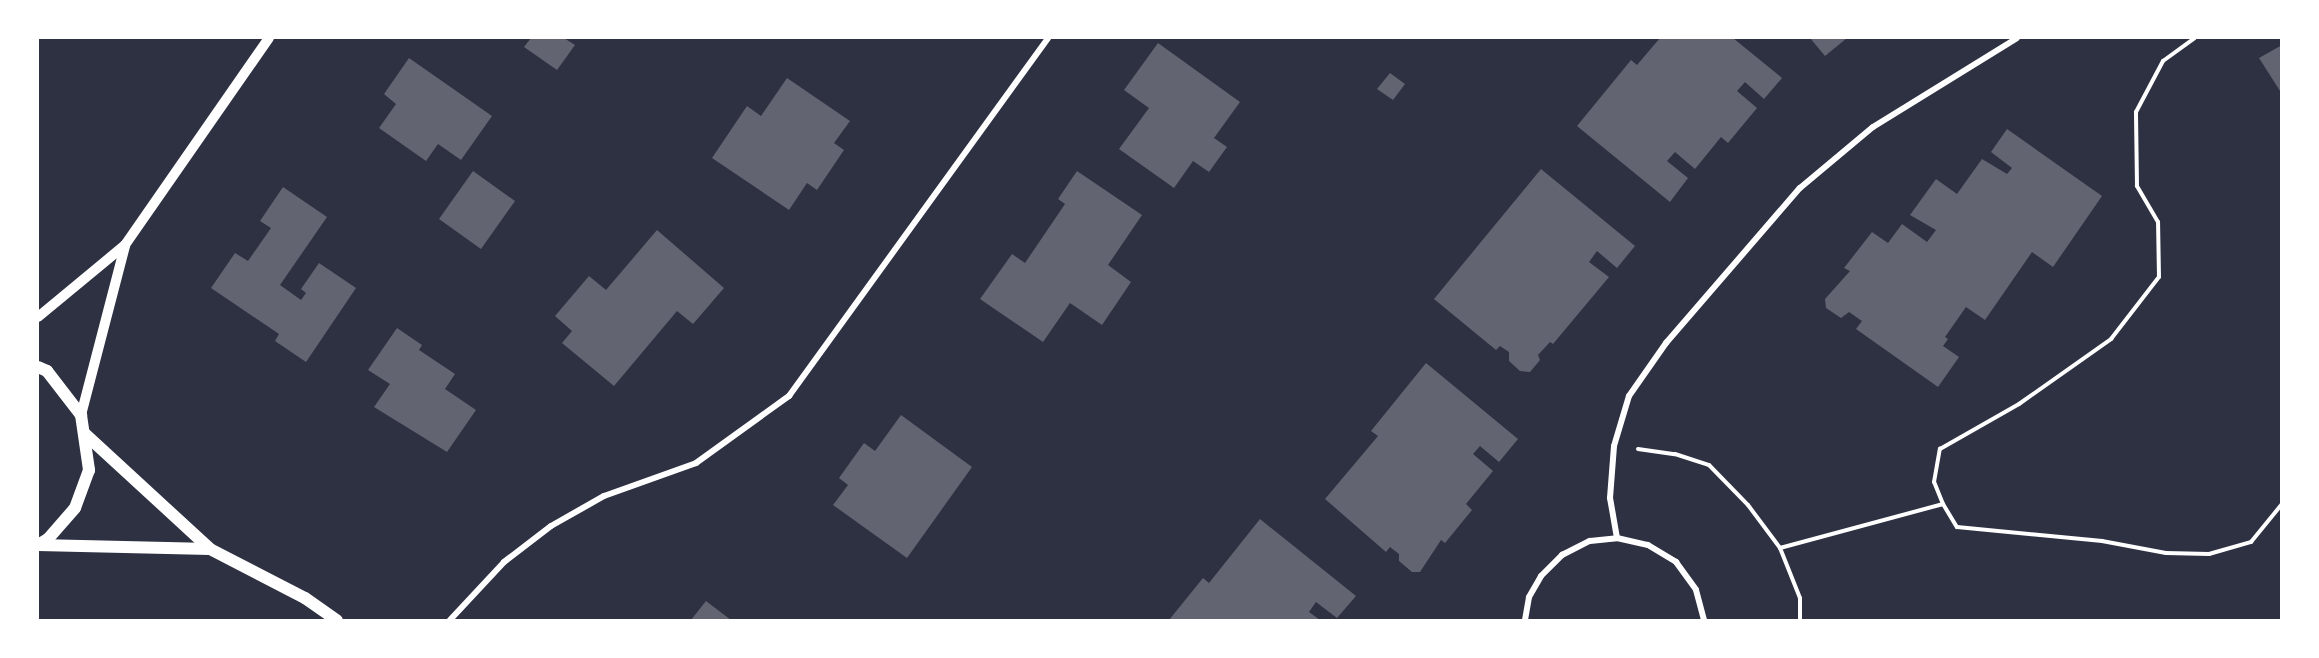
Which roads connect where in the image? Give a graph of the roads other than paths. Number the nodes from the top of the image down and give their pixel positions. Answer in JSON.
{"nodes":[{"id":1,"x":269,"y":38,"type":"edge"},
{"id":2,"x":1048,"y":38,"type":"edge"},
{"id":3,"x":2017,"y":38,"type":"edge"},
{"id":4,"x":125,"y":245,"type":"junction"},
{"id":5,"x":38,"y":317,"type":"edge"},
{"id":6,"x":38,"y":367,"type":"edge"},
{"id":7,"x":81,"y":415,"type":"junction"},
{"id":8,"x":84,"y":433,"type":"junction"},
{"id":9,"x":1617,"y":538,"type":"junction"},
{"id":10,"x":38,"y":545,"type":"edge"},
{"id":11,"x":210,"y":549,"type":"junction"},
{"id":12,"x":337,"y":621,"type":"edge"},
{"id":13,"x":450,"y":621,"type":"edge"},
{"id":14,"x":1525,"y":621,"type":"edge"},
{"id":15,"x":1704,"y":621,"type":"edge"}],
"edges":[{"from":1,"to":4,"type":"street"},
{"from":2,"to":13,"type":"street"},
{"from":3,"to":9,"type":"street"},
{"from":4,"to":5,"type":"street"},
{"from":4,"to":7,"type":"street"},
{"from":6,"to":7,"type":"main road"},
{"from":7,"to":8,"type":"main road"},
{"from":8,"to":10,"type":"main road"},
{"from":8,"to":11,"type":"main road"},
{"from":9,"to":14,"type":"street"},
{"from":9,"to":15,"type":"street"},
{"from":10,"to":11,"type":"main road"},
{"from":11,"to":12,"type":"main road"}]}
